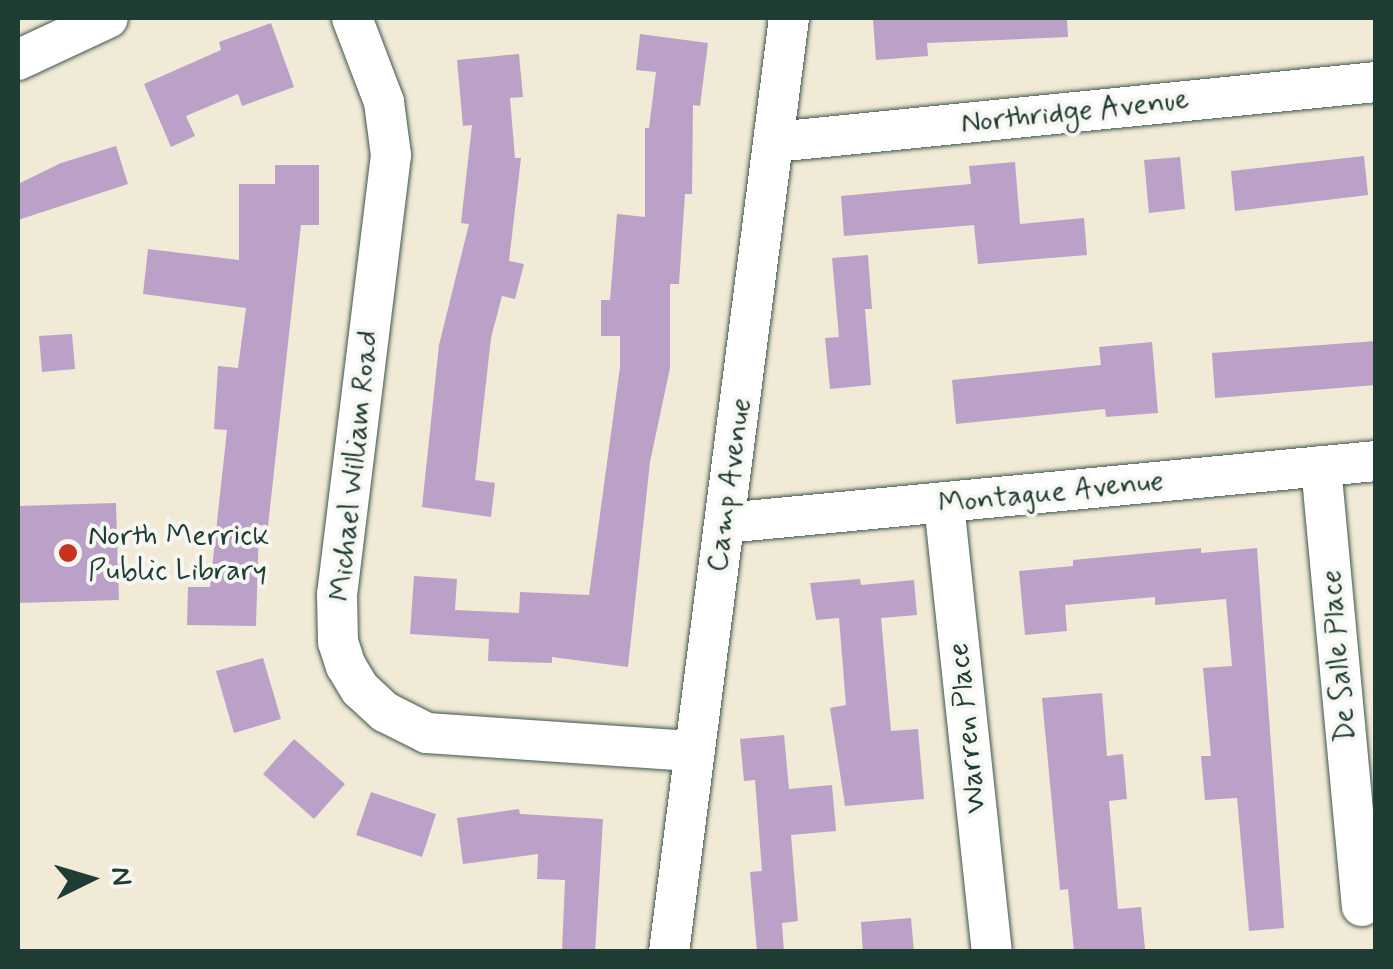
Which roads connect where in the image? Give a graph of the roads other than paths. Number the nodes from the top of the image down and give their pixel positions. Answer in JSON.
{"nodes":[{"id":1,"x":108,"y":18,"type":"edge"},
{"id":2,"x":352,"y":18,"type":"edge"},
{"id":3,"x":790,"y":18,"type":"edge"},
{"id":4,"x":18,"y":60,"type":"edge"},
{"id":5,"x":1376,"y":82,"type":"edge"},
{"id":6,"x":774,"y":142,"type":"junction"},
{"id":7,"x":1376,"y":460,"type":"edge"},
{"id":8,"x":1322,"y":466,"type":"junction"},
{"id":9,"x":944,"y":504,"type":"junction"},
{"id":10,"x":726,"y":523,"type":"junction"},
{"id":11,"x":694,"y":751,"type":"junction"},
{"id":12,"x":1362,"y":906,"type":"dead end"},
{"id":13,"x":669,"y":952,"type":"edge"},
{"id":14,"x":992,"y":952,"type":"edge"}],
"edges":[{"from":1,"to":4,"type":"street"},
{"from":2,"to":11,"type":"street","name":"Michael William Road"},
{"from":3,"to":6,"type":"street","name":"Camp Avenue"},
{"from":5,"to":6,"type":"street","name":"Northridge Avenue"},
{"from":6,"to":10,"type":"street","name":"Camp Avenue"},
{"from":7,"to":8,"type":"street","name":"Montague Avenue"},
{"from":8,"to":9,"type":"street","name":"Montague Avenue"},
{"from":8,"to":12,"type":"street","name":"De Salle Place"},
{"from":9,"to":10,"type":"street","name":"Montague Avenue"},
{"from":9,"to":14,"type":"street","name":"Warren Place"},
{"from":10,"to":11,"type":"street","name":"Camp Avenue"},
{"from":11,"to":13,"type":"street","name":"Camp Avenue"}]}
